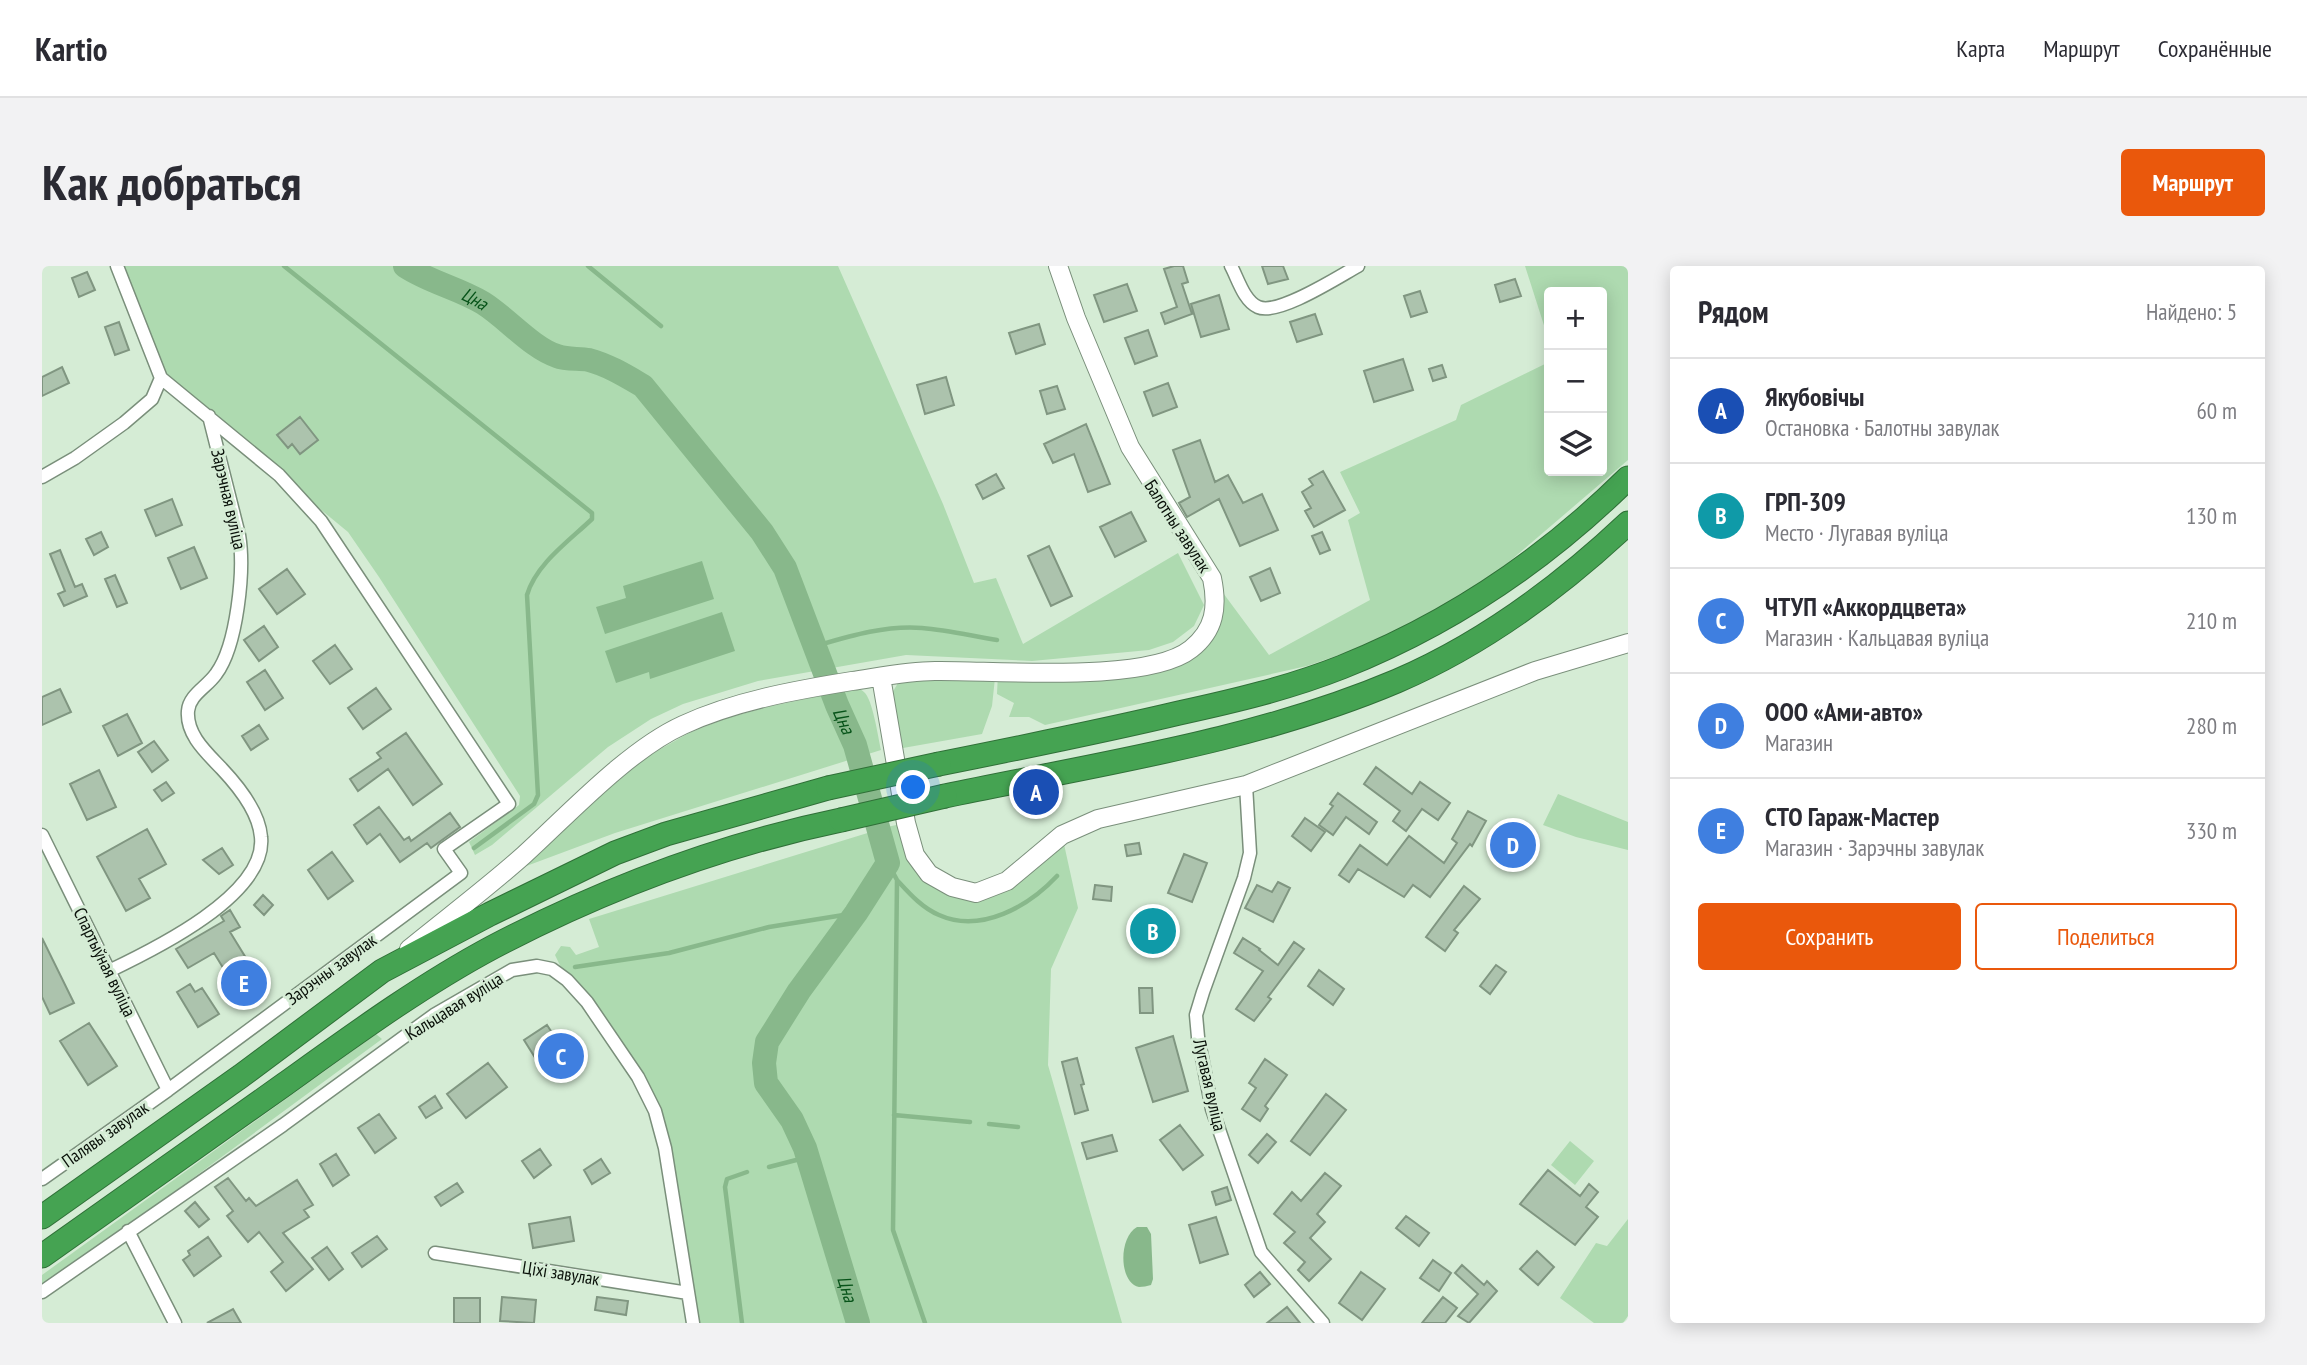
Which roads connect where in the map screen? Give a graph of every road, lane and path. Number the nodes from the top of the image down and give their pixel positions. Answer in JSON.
{"nodes":[{"id":1,"x":117,"y":266,"type":"edge"},
{"id":2,"x":1058,"y":266,"type":"edge"},
{"id":3,"x":1231,"y":266,"type":"edge"},
{"id":4,"x":1358,"y":266,"type":"edge"},
{"id":5,"x":161,"y":378,"type":"junction"},
{"id":6,"x":209,"y":416,"type":"junction"},
{"id":7,"x":42,"y":477,"type":"edge"},
{"id":8,"x":1628,"y":478,"type":"edge"},
{"id":9,"x":1628,"y":523,"type":"edge"},
{"id":10,"x":1628,"y":643,"type":"edge"},
{"id":11,"x":881,"y":677,"type":"junction"},
{"id":12,"x":1246,"y":785,"type":"junction"},
{"id":13,"x":42,"y":835,"type":"edge"},
{"id":14,"x":461,"y":873,"type":"joint"},
{"id":15,"x":109,"y":971,"type":"junction"},
{"id":16,"x":382,"y":971,"type":"junction"},
{"id":17,"x":168,"y":1090,"type":"junction"},
{"id":18,"x":42,"y":1179,"type":"edge"},
{"id":19,"x":42,"y":1217,"type":"edge"},
{"id":20,"x":128,"y":1231,"type":"junction"},
{"id":21,"x":435,"y":1253,"type":"dead end"},
{"id":22,"x":42,"y":1256,"type":"edge"},
{"id":23,"x":42,"y":1293,"type":"edge"},
{"id":24,"x":688,"y":1293,"type":"junction"},
{"id":25,"x":175,"y":1323,"type":"edge"},
{"id":26,"x":693,"y":1323,"type":"edge"},
{"id":27,"x":1323,"y":1323,"type":"edge"}],
"edges":[{"from":1,"to":5,"type":"street"},
{"from":2,"to":11,"type":"main road","name":"Балотны завулак"},
{"from":3,"to":4,"type":"street"},
{"from":5,"to":6,"type":"street","name":"Зарэчная вуліца"},
{"from":5,"to":7,"type":"street"},
{"from":6,"to":14,"type":"street","name":"Зарэчная вуліца"},
{"from":6,"to":15,"type":"street","name":"Зарэчная вуліца"},
{"from":8,"to":16,"type":"highway","bridge":true},
{"from":9,"to":22,"type":"highway","bridge":true},
{"from":10,"to":12,"type":"main road"},
{"from":11,"to":12,"type":"main road"},
{"from":11,"to":16,"type":"main road","name":"Балотны завулак"},
{"from":12,"to":27,"type":"street","name":"Лугавая вуліца"},
{"from":13,"to":15,"type":"street","name":"Спартыўная вуліца"},
{"from":14,"to":17,"type":"street","name":"Зарэчны завулак"},
{"from":15,"to":17,"type":"street","name":"Спартыўная вуліца"},
{"from":16,"to":19,"type":"highway"},
{"from":17,"to":18,"type":"street","name":"Палявы завулак"},
{"from":20,"to":23,"type":"street","name":"Кальцавая вуліца"},
{"from":20,"to":24,"type":"street","name":"Кальцавая вуліца"},
{"from":20,"to":25,"type":"street"},
{"from":21,"to":24,"type":"street","name":"Ціхі завулак"},
{"from":24,"to":26,"type":"street","name":"Кальцавая вуліца"}]}
